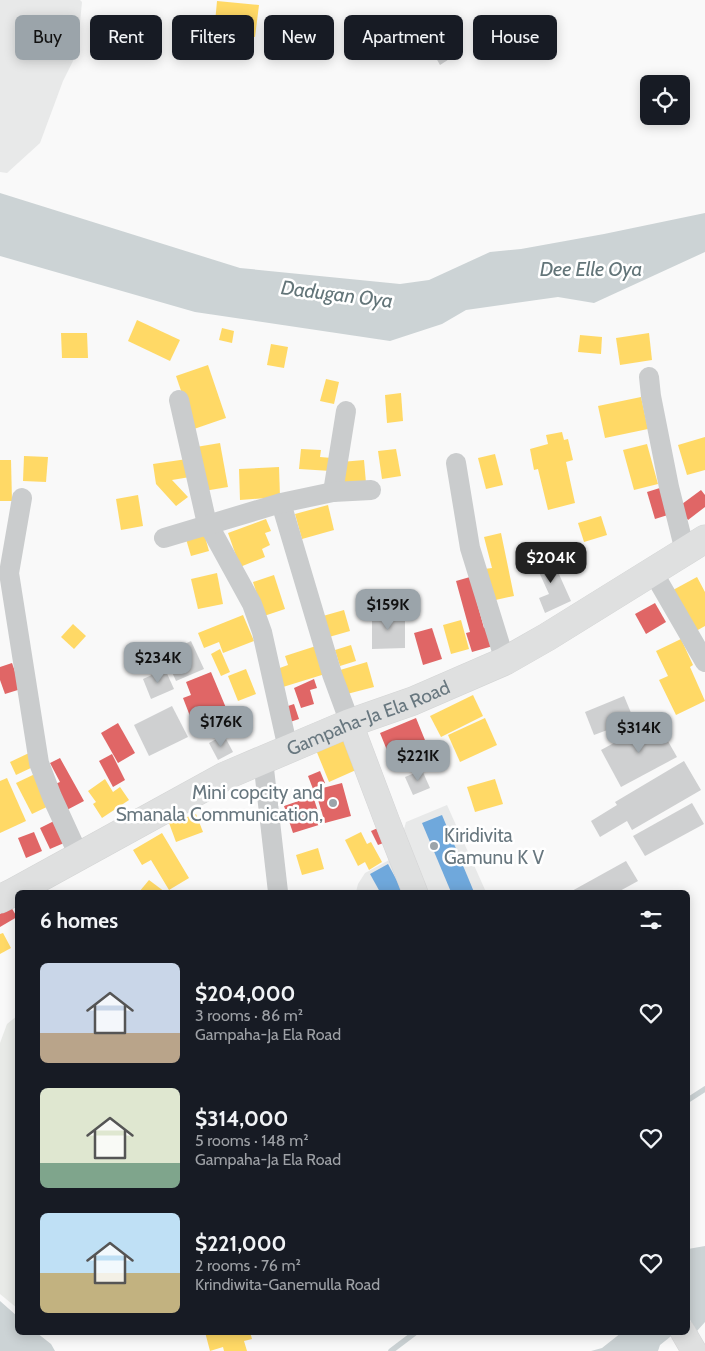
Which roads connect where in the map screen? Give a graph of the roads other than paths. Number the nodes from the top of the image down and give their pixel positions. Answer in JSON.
{"nodes":[{"id":1,"x":649,"y":377,"type":"dead end"},
{"id":2,"x":179,"y":400,"type":"dead end"},
{"id":3,"x":346,"y":412,"type":"dead end"},
{"id":4,"x":456,"y":463,"type":"dead end"},
{"id":5,"x":371,"y":490,"type":"dead end"},
{"id":6,"x":333,"y":492,"type":"junction"},
{"id":7,"x":22,"y":498,"type":"dead end"},
{"id":8,"x":281,"y":503,"type":"junction"},
{"id":9,"x":207,"y":524,"type":"junction"},
{"id":10,"x":164,"y":538,"type":"dead end"},
{"id":11,"x":695,"y":545,"type":"edge"},
{"id":12,"x":653,"y":572,"type":"junction"},
{"id":13,"x":504,"y":661,"type":"junction"},
{"id":14,"x":705,"y":662,"type":"edge"},
{"id":15,"x":350,"y":723,"type":"junction"},
{"id":16,"x":288,"y":749,"type":"junction"},
{"id":17,"x":263,"y":760,"type":"junction"},
{"id":18,"x":79,"y":856,"type":"junction"},
{"id":19,"x":15,"y":890,"type":"edge"},
{"id":20,"x":15,"y":890,"type":"edge"},
{"id":21,"x":278,"y":890,"type":"edge"},
{"id":22,"x":414,"y":890,"type":"edge"},
{"id":23,"x":0,"y":898,"type":"edge"}],
"edges":[{"from":1,"to":11,"type":"street"},
{"from":2,"to":9,"type":"street"},
{"from":3,"to":6,"type":"street"},
{"from":4,"to":13,"type":"street"},
{"from":5,"to":6,"type":"street"},
{"from":6,"to":8,"type":"street"},
{"from":7,"to":18,"type":"street"},
{"from":8,"to":9,"type":"street"},
{"from":8,"to":15,"type":"street"},
{"from":9,"to":10,"type":"street"},
{"from":9,"to":16,"type":"street"},
{"from":11,"to":12,"type":"highway","name":"Gampaha-Ja Ela Road"},
{"from":12,"to":13,"type":"highway","name":"Gampaha-Ja Ela Road"},
{"from":12,"to":14,"type":"street"},
{"from":13,"to":15,"type":"highway","name":"Gampaha-Ja Ela Road"},
{"from":15,"to":16,"type":"highway","name":"Gampaha-Ja Ela Road"},
{"from":15,"to":22,"type":"main road"},
{"from":16,"to":17,"type":"highway","name":"Gampaha-Ja Ela Road"},
{"from":17,"to":18,"type":"highway","name":"Gampaha-Ja Ela Road"},
{"from":17,"to":21,"type":"street"},
{"from":18,"to":20,"type":"highway","name":"Gampaha-Ja Ela Road"},
{"from":19,"to":23,"type":"highway","name":"Gampaha-Ja Ela Road"}]}
